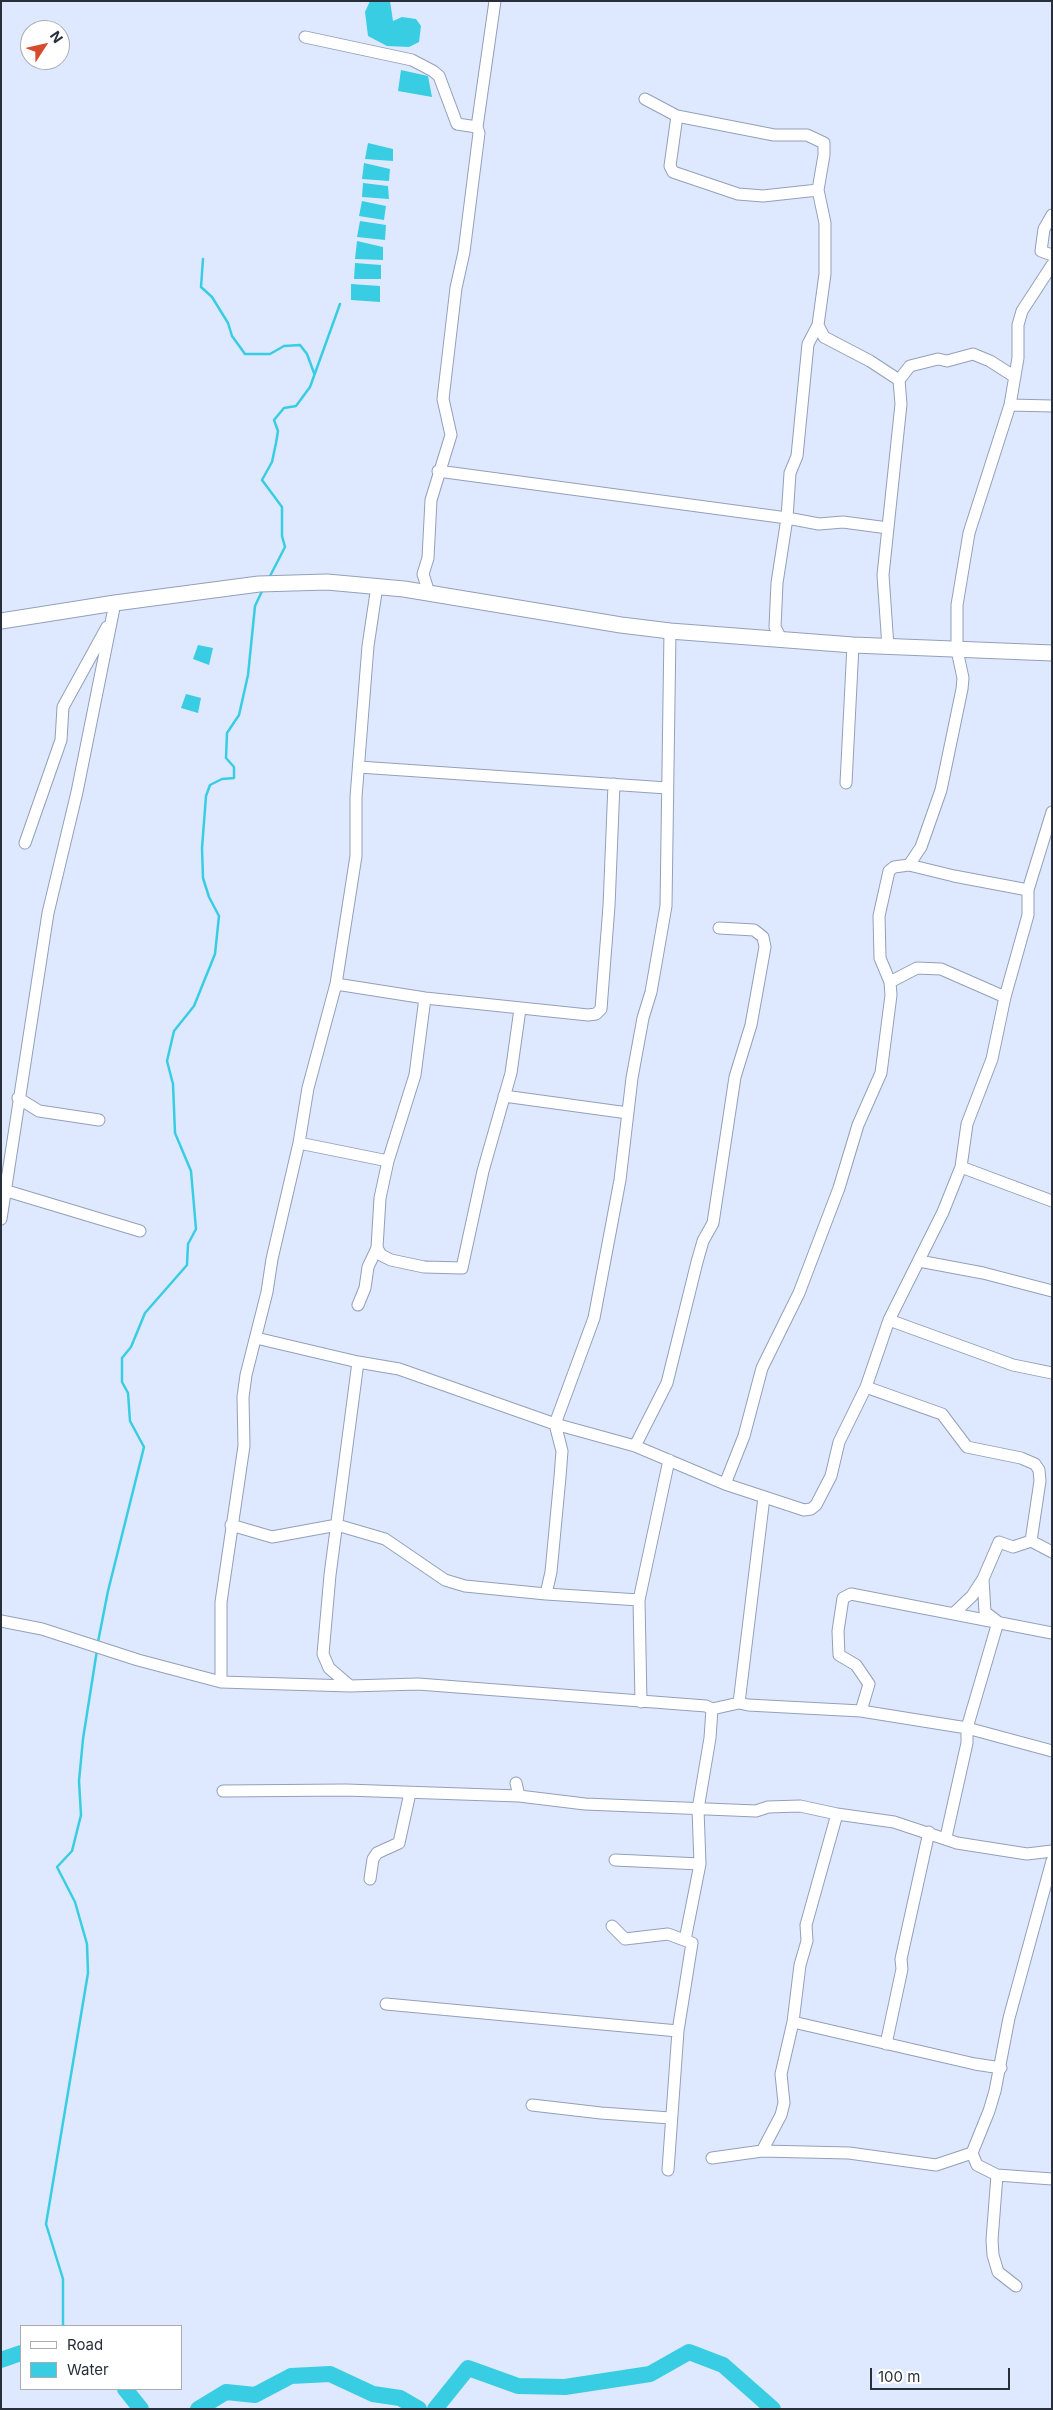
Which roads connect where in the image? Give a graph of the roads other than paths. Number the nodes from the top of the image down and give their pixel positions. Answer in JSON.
{"nodes":[{"id":1,"x":495,"y":1,"type":"edge"},
{"id":2,"x":305,"y":37,"type":"dead end"},
{"id":3,"x":645,"y":99,"type":"dead end"},
{"id":4,"x":678,"y":116,"type":"junction"},
{"id":5,"x":476,"y":127,"type":"junction"},
{"id":6,"x":818,"y":190,"type":"junction"},
{"id":7,"x":1052,"y":215,"type":"edge"},
{"id":8,"x":1052,"y":255,"type":"edge"},
{"id":9,"x":1052,"y":265,"type":"edge"},
{"id":10,"x":818,"y":325,"type":"junction"},
{"id":11,"x":1015,"y":378,"type":"junction"},
{"id":12,"x":899,"y":380,"type":"junction"},
{"id":13,"x":1010,"y":405,"type":"junction"},
{"id":14,"x":1052,"y":406,"type":"edge"},
{"id":15,"x":438,"y":471,"type":"junction"},
{"id":16,"x":787,"y":518,"type":"junction"},
{"id":17,"x":888,"y":528,"type":"junction"},
{"id":18,"x":423,"y":574,"type":"junction"},
{"id":19,"x":377,"y":586,"type":"junction"},
{"id":20,"x":404,"y":589,"type":"junction"},
{"id":21,"x":429,"y":593,"type":"junction"},
{"id":22,"x":115,"y":603,"type":"junction"},
{"id":23,"x":112,"y":619,"type":"junction"},
{"id":24,"x":1,"y":621,"type":"edge"},
{"id":25,"x":670,"y":631,"type":"junction"},
{"id":26,"x":781,"y":639,"type":"junction"},
{"id":27,"x":853,"y":645,"type":"junction"},
{"id":28,"x":888,"y":647,"type":"junction"},
{"id":29,"x":957,"y":650,"type":"junction"},
{"id":30,"x":1052,"y":653,"type":"edge"},
{"id":31,"x":359,"y":767,"type":"junction"},
{"id":32,"x":846,"y":783,"type":"dead end"},
{"id":33,"x":614,"y":784,"type":"junction"},
{"id":34,"x":667,"y":788,"type":"junction"},
{"id":35,"x":1052,"y":812,"type":"edge"},
{"id":36,"x":25,"y":843,"type":"dead end"},
{"id":37,"x":909,"y":865,"type":"junction"},
{"id":38,"x":1028,"y":890,"type":"junction"},
{"id":39,"x":719,"y":928,"type":"dead end"},
{"id":40,"x":890,"y":982,"type":"junction"},
{"id":41,"x":336,"y":984,"type":"junction"},
{"id":42,"x":1005,"y":997,"type":"junction"},
{"id":43,"x":425,"y":998,"type":"junction"},
{"id":44,"x":520,"y":1008,"type":"junction"},
{"id":45,"x":504,"y":1096,"type":"junction"},
{"id":46,"x":18,"y":1098,"type":"junction"},
{"id":47,"x":628,"y":1113,"type":"junction"},
{"id":48,"x":99,"y":1120,"type":"dead end"},
{"id":49,"x":298,"y":1143,"type":"junction"},
{"id":50,"x":388,"y":1161,"type":"junction"},
{"id":51,"x":961,"y":1167,"type":"junction"},
{"id":52,"x":7,"y":1191,"type":"junction"},
{"id":53,"x":1052,"y":1201,"type":"edge"},
{"id":54,"x":1,"y":1220,"type":"edge"},
{"id":55,"x":140,"y":1231,"type":"dead end"},
{"id":56,"x":377,"y":1248,"type":"junction"},
{"id":57,"x":919,"y":1260,"type":"junction"},
{"id":58,"x":1052,"y":1291,"type":"edge"},
{"id":59,"x":358,"y":1305,"type":"dead end"},
{"id":60,"x":889,"y":1320,"type":"junction"},
{"id":61,"x":256,"y":1338,"type":"junction"},
{"id":62,"x":358,"y":1362,"type":"junction"},
{"id":63,"x":1052,"y":1373,"type":"edge"},
{"id":64,"x":866,"y":1387,"type":"junction"},
{"id":65,"x":555,"y":1424,"type":"junction"},
{"id":66,"x":635,"y":1446,"type":"junction"},
{"id":67,"x":669,"y":1460,"type":"junction"},
{"id":68,"x":725,"y":1484,"type":"junction"},
{"id":69,"x":764,"y":1497,"type":"junction"},
{"id":70,"x":337,"y":1525,"type":"junction"},
{"id":71,"x":231,"y":1526,"type":"junction"},
{"id":72,"x":1031,"y":1541,"type":"junction"},
{"id":73,"x":1052,"y":1552,"type":"edge"},
{"id":74,"x":983,"y":1579,"type":"junction"},
{"id":75,"x":546,"y":1594,"type":"junction"},
{"id":76,"x":639,"y":1600,"type":"junction"},
{"id":77,"x":953,"y":1614,"type":"junction"},
{"id":78,"x":1,"y":1622,"type":"edge"},
{"id":79,"x":998,"y":1622,"type":"junction"},
{"id":80,"x":1052,"y":1633,"type":"edge"},
{"id":81,"x":221,"y":1682,"type":"junction"},
{"id":82,"x":350,"y":1686,"type":"junction"},
{"id":83,"x":641,"y":1702,"type":"junction"},
{"id":84,"x":739,"y":1702,"type":"junction"},
{"id":85,"x":712,"y":1709,"type":"junction"},
{"id":86,"x":861,"y":1711,"type":"junction"},
{"id":87,"x":967,"y":1728,"type":"junction"},
{"id":88,"x":1052,"y":1751,"type":"edge"},
{"id":89,"x":516,"y":1783,"type":"dead end"},
{"id":90,"x":223,"y":1791,"type":"dead end"},
{"id":91,"x":410,"y":1793,"type":"junction"},
{"id":92,"x":519,"y":1796,"type":"junction"},
{"id":93,"x":698,"y":1809,"type":"junction"},
{"id":94,"x":837,"y":1814,"type":"junction"},
{"id":95,"x":928,"y":1832,"type":"junction"},
{"id":96,"x":946,"y":1837,"type":"junction"},
{"id":97,"x":1052,"y":1851,"type":"edge"},
{"id":98,"x":615,"y":1860,"type":"dead end"},
{"id":99,"x":1052,"y":1861,"type":"edge"},
{"id":100,"x":700,"y":1864,"type":"junction"},
{"id":101,"x":370,"y":1879,"type":"dead end"},
{"id":102,"x":612,"y":1926,"type":"dead end"},
{"id":103,"x":685,"y":1940,"type":"junction"},
{"id":104,"x":386,"y":2004,"type":"dead end"},
{"id":105,"x":793,"y":2022,"type":"junction"},
{"id":106,"x":678,"y":2031,"type":"junction"},
{"id":107,"x":886,"y":2044,"type":"junction"},
{"id":108,"x":1001,"y":2068,"type":"junction"},
{"id":109,"x":532,"y":2105,"type":"dead end"},
{"id":110,"x":670,"y":2118,"type":"junction"},
{"id":111,"x":762,"y":2151,"type":"junction"},
{"id":112,"x":972,"y":2153,"type":"junction"},
{"id":113,"x":712,"y":2158,"type":"dead end"},
{"id":114,"x":668,"y":2170,"type":"dead end"},
{"id":115,"x":997,"y":2175,"type":"junction"},
{"id":116,"x":1052,"y":2179,"type":"edge"},
{"id":117,"x":1016,"y":2286,"type":"dead end"}],
"edges":[{"from":1,"to":5,"type":"street"},
{"from":2,"to":5,"type":"street"},
{"from":3,"to":4,"type":"street"},
{"from":4,"to":6,"type":"street"},
{"from":4,"to":6,"type":"street"},
{"from":5,"to":15,"type":"street"},
{"from":6,"to":10,"type":"street"},
{"from":7,"to":8,"type":"street"},
{"from":9,"to":11,"type":"street"},
{"from":10,"to":12,"type":"street"},
{"from":10,"to":16,"type":"street"},
{"from":11,"to":12,"type":"street"},
{"from":11,"to":13,"type":"street"},
{"from":12,"to":17,"type":"street"},
{"from":13,"to":14,"type":"street"},
{"from":13,"to":29,"type":"street"},
{"from":15,"to":16,"type":"street"},
{"from":15,"to":18,"type":"street"},
{"from":16,"to":17,"type":"street"},
{"from":16,"to":26,"type":"street"},
{"from":17,"to":28,"type":"street"},
{"from":18,"to":20,"type":"street"},
{"from":18,"to":21,"type":"street"},
{"from":19,"to":20,"type":"main road"},
{"from":19,"to":22,"type":"main road"},
{"from":19,"to":31,"type":"street"},
{"from":20,"to":21,"type":"main road"},
{"from":21,"to":25,"type":"main road"},
{"from":22,"to":23,"type":"street"},
{"from":22,"to":24,"type":"main road"},
{"from":23,"to":36,"type":"street"},
{"from":23,"to":46,"type":"street"},
{"from":25,"to":26,"type":"main road"},
{"from":25,"to":34,"type":"street"},
{"from":26,"to":27,"type":"main road"},
{"from":27,"to":28,"type":"main road"},
{"from":27,"to":32,"type":"street"},
{"from":28,"to":29,"type":"main road"},
{"from":29,"to":30,"type":"main road"},
{"from":29,"to":37,"type":"street"},
{"from":31,"to":33,"type":"street"},
{"from":31,"to":41,"type":"street"},
{"from":33,"to":34,"type":"street"},
{"from":33,"to":44,"type":"street"},
{"from":34,"to":47,"type":"street"},
{"from":35,"to":38,"type":"street"},
{"from":37,"to":38,"type":"street"},
{"from":37,"to":40,"type":"street"},
{"from":38,"to":42,"type":"street"},
{"from":39,"to":66,"type":"street"},
{"from":40,"to":42,"type":"street"},
{"from":40,"to":68,"type":"street"},
{"from":41,"to":43,"type":"street"},
{"from":41,"to":49,"type":"street"},
{"from":42,"to":51,"type":"street"},
{"from":43,"to":44,"type":"street"},
{"from":43,"to":50,"type":"street"},
{"from":44,"to":45,"type":"street"},
{"from":45,"to":47,"type":"street"},
{"from":45,"to":56,"type":"street"},
{"from":46,"to":48,"type":"street"},
{"from":46,"to":52,"type":"street"},
{"from":47,"to":65,"type":"street"},
{"from":49,"to":50,"type":"street"},
{"from":49,"to":61,"type":"street"},
{"from":50,"to":56,"type":"street"},
{"from":51,"to":53,"type":"street"},
{"from":51,"to":57,"type":"street"},
{"from":52,"to":54,"type":"street"},
{"from":52,"to":55,"type":"street"},
{"from":56,"to":59,"type":"street"},
{"from":57,"to":58,"type":"street"},
{"from":57,"to":60,"type":"street"},
{"from":60,"to":63,"type":"street"},
{"from":60,"to":64,"type":"street"},
{"from":61,"to":62,"type":"street"},
{"from":61,"to":71,"type":"street"},
{"from":62,"to":65,"type":"street"},
{"from":62,"to":70,"type":"street"},
{"from":64,"to":69,"type":"street"},
{"from":64,"to":72,"type":"street"},
{"from":65,"to":66,"type":"street"},
{"from":65,"to":75,"type":"street"},
{"from":66,"to":67,"type":"street"},
{"from":67,"to":68,"type":"street"},
{"from":67,"to":76,"type":"street"},
{"from":68,"to":69,"type":"street"},
{"from":69,"to":84,"type":"street"},
{"from":70,"to":71,"type":"street"},
{"from":70,"to":75,"type":"street"},
{"from":70,"to":82,"type":"street"},
{"from":71,"to":81,"type":"street"},
{"from":72,"to":73,"type":"street"},
{"from":72,"to":74,"type":"street"},
{"from":74,"to":77,"type":"street"},
{"from":74,"to":79,"type":"street"},
{"from":75,"to":76,"type":"street"},
{"from":76,"to":83,"type":"street"},
{"from":77,"to":79,"type":"street"},
{"from":77,"to":86,"type":"street"},
{"from":78,"to":81,"type":"street"},
{"from":79,"to":80,"type":"street"},
{"from":79,"to":87,"type":"street"},
{"from":81,"to":82,"type":"street"},
{"from":82,"to":83,"type":"street"},
{"from":83,"to":85,"type":"street"},
{"from":84,"to":85,"type":"street"},
{"from":84,"to":86,"type":"street"},
{"from":85,"to":93,"type":"street"},
{"from":86,"to":87,"type":"street"},
{"from":87,"to":88,"type":"street"},
{"from":87,"to":96,"type":"street"},
{"from":89,"to":92,"type":"street"},
{"from":90,"to":91,"type":"street"},
{"from":91,"to":92,"type":"street"},
{"from":91,"to":101,"type":"street"},
{"from":92,"to":93,"type":"street"},
{"from":93,"to":94,"type":"street"},
{"from":93,"to":100,"type":"street"},
{"from":94,"to":95,"type":"street"},
{"from":94,"to":105,"type":"street"},
{"from":95,"to":96,"type":"street"},
{"from":95,"to":107,"type":"street"},
{"from":96,"to":97,"type":"street"},
{"from":98,"to":100,"type":"street"},
{"from":99,"to":108,"type":"street"},
{"from":100,"to":103,"type":"street"},
{"from":102,"to":103,"type":"street"},
{"from":103,"to":106,"type":"street"},
{"from":104,"to":106,"type":"street"},
{"from":105,"to":107,"type":"street"},
{"from":105,"to":111,"type":"street"},
{"from":106,"to":110,"type":"street"},
{"from":107,"to":108,"type":"street"},
{"from":108,"to":112,"type":"street"},
{"from":109,"to":110,"type":"street"},
{"from":110,"to":114,"type":"street"},
{"from":111,"to":112,"type":"street"},
{"from":111,"to":113,"type":"street"},
{"from":112,"to":115,"type":"street"},
{"from":115,"to":116,"type":"street"},
{"from":115,"to":117,"type":"street"}]}
